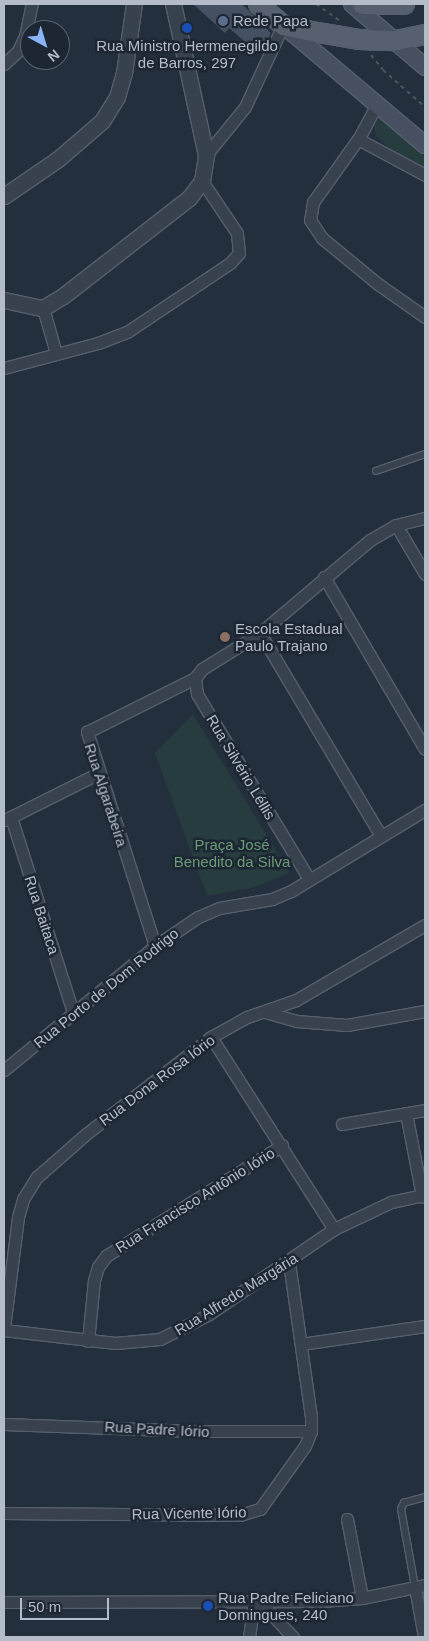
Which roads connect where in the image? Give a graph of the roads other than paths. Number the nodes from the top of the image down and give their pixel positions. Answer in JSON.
{"nodes":[{"id":1,"x":32,"y":4,"type":"edge"},
{"id":2,"x":134,"y":4,"type":"edge"},
{"id":3,"x":173,"y":4,"type":"edge"},
{"id":4,"x":258,"y":4,"type":"edge"},
{"id":5,"x":352,"y":4,"type":"edge"},
{"id":6,"x":362,"y":4,"type":"edge"},
{"id":7,"x":404,"y":4,"type":"edge"},
{"id":8,"x":283,"y":25,"type":"junction"},
{"id":9,"x":425,"y":34,"type":"edge"},
{"id":10,"x":396,"y":40,"type":"junction"},
{"id":11,"x":4,"y":63,"type":"edge"},
{"id":12,"x":425,"y":67,"type":"edge"},
{"id":13,"x":378,"y":104,"type":"junction"},
{"id":14,"x":358,"y":139,"type":"junction"},
{"id":15,"x":425,"y":144,"type":"edge"},
{"id":16,"x":206,"y":155,"type":"junction"},
{"id":17,"x":425,"y":175,"type":"edge"},
{"id":18,"x":202,"y":181,"type":"junction"},
{"id":19,"x":4,"y":196,"type":"edge"},
{"id":20,"x":4,"y":300,"type":"edge"},
{"id":21,"x":43,"y":308,"type":"junction"},
{"id":22,"x":425,"y":317,"type":"edge"},
{"id":23,"x":56,"y":353,"type":"junction"},
{"id":24,"x":4,"y":368,"type":"edge"},
{"id":25,"x":425,"y":454,"type":"edge"},
{"id":26,"x":376,"y":471,"type":"dead end"},
{"id":27,"x":425,"y":518,"type":"edge"},
{"id":28,"x":396,"y":525,"type":"junction"},
{"id":29,"x":425,"y":574,"type":"edge"},
{"id":30,"x":324,"y":577,"type":"junction"},
{"id":31,"x":260,"y":633,"type":"junction"},
{"id":32,"x":196,"y":678,"type":"junction"},
{"id":33,"x":425,"y":749,"type":"edge"},
{"id":34,"x":100,"y":773,"type":"junction"},
{"id":35,"x":425,"y":810,"type":"edge"},
{"id":36,"x":7,"y":819,"type":"edge"},
{"id":37,"x":382,"y":836,"type":"junction"},
{"id":38,"x":309,"y":879,"type":"junction"},
{"id":39,"x":425,"y":925,"type":"edge"},
{"id":40,"x":155,"y":946,"type":"junction"},
{"id":41,"x":425,"y":1010,"type":"edge"},
{"id":42,"x":73,"y":1012,"type":"junction"},
{"id":43,"x":265,"y":1012,"type":"junction"},
{"id":44,"x":211,"y":1037,"type":"junction"},
{"id":45,"x":4,"y":1070,"type":"edge"},
{"id":46,"x":425,"y":1110,"type":"edge"},
{"id":47,"x":406,"y":1113,"type":"junction"},
{"id":48,"x":342,"y":1124,"type":"dead end"},
{"id":49,"x":282,"y":1145,"type":"junction"},
{"id":50,"x":424,"y":1196,"type":"edge"},
{"id":51,"x":334,"y":1229,"type":"junction"},
{"id":52,"x":289,"y":1262,"type":"junction"},
{"id":53,"x":425,"y":1326,"type":"edge"},
{"id":54,"x":4,"y":1329,"type":"edge"},
{"id":55,"x":88,"y":1341,"type":"junction"},
{"id":56,"x":301,"y":1344,"type":"junction"},
{"id":57,"x":4,"y":1424,"type":"edge"},
{"id":58,"x":311,"y":1431,"type":"junction"},
{"id":59,"x":425,"y":1497,"type":"edge"},
{"id":60,"x":4,"y":1513,"type":"edge"},
{"id":61,"x":347,"y":1519,"type":"dead end"},
{"id":62,"x":420,"y":1586,"type":"edge"},
{"id":63,"x":362,"y":1598,"type":"junction"},
{"id":64,"x":4,"y":1602,"type":"edge"},
{"id":65,"x":257,"y":1603,"type":"junction"},
{"id":66,"x":249,"y":1637,"type":"edge"},
{"id":67,"x":293,"y":1637,"type":"edge"},
{"id":68,"x":424,"y":1637,"type":"edge"}],
"edges":[{"from":1,"to":11,"type":"street"},
{"from":2,"to":19,"type":"street"},
{"from":3,"to":16,"type":"street"},
{"from":4,"to":8,"type":"main road"},
{"from":5,"to":10,"type":"main road"},
{"from":6,"to":7,"type":"main road"},
{"from":8,"to":10,"type":"main road"},
{"from":8,"to":13,"type":"main road"},
{"from":8,"to":16,"type":"street"},
{"from":9,"to":10,"type":"main road"},
{"from":10,"to":12,"type":"main road"},
{"from":13,"to":14,"type":"street"},
{"from":13,"to":15,"type":"main road"},
{"from":14,"to":17,"type":"street"},
{"from":14,"to":22,"type":"street"},
{"from":16,"to":18,"type":"street"},
{"from":18,"to":21,"type":"street"},
{"from":18,"to":23,"type":"street"},
{"from":20,"to":21,"type":"street"},
{"from":21,"to":23,"type":"street"},
{"from":23,"to":24,"type":"street"},
{"from":25,"to":26,"type":"lane"},
{"from":27,"to":28,"type":"street"},
{"from":28,"to":29,"type":"street"},
{"from":28,"to":30,"type":"street","name":"Rua Algarabeira"},
{"from":30,"to":31,"type":"street","name":"Rua Algarabeira"},
{"from":30,"to":33,"type":"street"},
{"from":31,"to":32,"type":"street","name":"Rua Algarabeira"},
{"from":31,"to":37,"type":"street"},
{"from":32,"to":34,"type":"street","name":"Rua Algarabeira"},
{"from":32,"to":38,"type":"street","name":"Rua Silvério Léllis"},
{"from":34,"to":36,"type":"street"},
{"from":34,"to":40,"type":"street","name":"Rua Algarabeira"},
{"from":35,"to":37,"type":"street","name":"Rua Porto de Dom Rodrigo"},
{"from":36,"to":42,"type":"street","name":"Rua Baitaca"},
{"from":37,"to":38,"type":"street","name":"Rua Porto de Dom Rodrigo"},
{"from":38,"to":40,"type":"street","name":"Rua Porto de Dom Rodrigo"},
{"from":39,"to":43,"type":"street","name":"Rua Dona Rosa Iório"},
{"from":40,"to":42,"type":"street","name":"Rua Porto de Dom Rodrigo"},
{"from":41,"to":43,"type":"street"},
{"from":42,"to":45,"type":"street","name":"Rua Porto de Dom Rodrigo"},
{"from":43,"to":44,"type":"street","name":"Rua Dona Rosa Iório"},
{"from":44,"to":49,"type":"street"},
{"from":44,"to":54,"type":"street","name":"Rua Dona Rosa Iório"},
{"from":46,"to":47,"type":"street"},
{"from":47,"to":48,"type":"street"},
{"from":47,"to":50,"type":"street"},
{"from":49,"to":51,"type":"street"},
{"from":49,"to":55,"type":"street","name":"Rua Francisco Antônio Iório"},
{"from":50,"to":51,"type":"street","name":"Rua Alfredo Margária"},
{"from":51,"to":52,"type":"street","name":"Rua Alfredo Margária"},
{"from":52,"to":55,"type":"street","name":"Rua Alfredo Margária"},
{"from":52,"to":56,"type":"street"},
{"from":53,"to":56,"type":"street"},
{"from":54,"to":55,"type":"street","name":"Rua Alfredo Margária"},
{"from":56,"to":58,"type":"street"},
{"from":57,"to":58,"type":"street","name":"Rua Padre Iório"},
{"from":58,"to":60,"type":"street","name":"Rua Vicente Iório"},
{"from":59,"to":62,"type":"lane"},
{"from":61,"to":63,"type":"street"},
{"from":62,"to":63,"type":"street"},
{"from":62,"to":68,"type":"street"},
{"from":63,"to":65,"type":"street"},
{"from":64,"to":65,"type":"street"},
{"from":65,"to":66,"type":"street"},
{"from":65,"to":67,"type":"street"}]}
